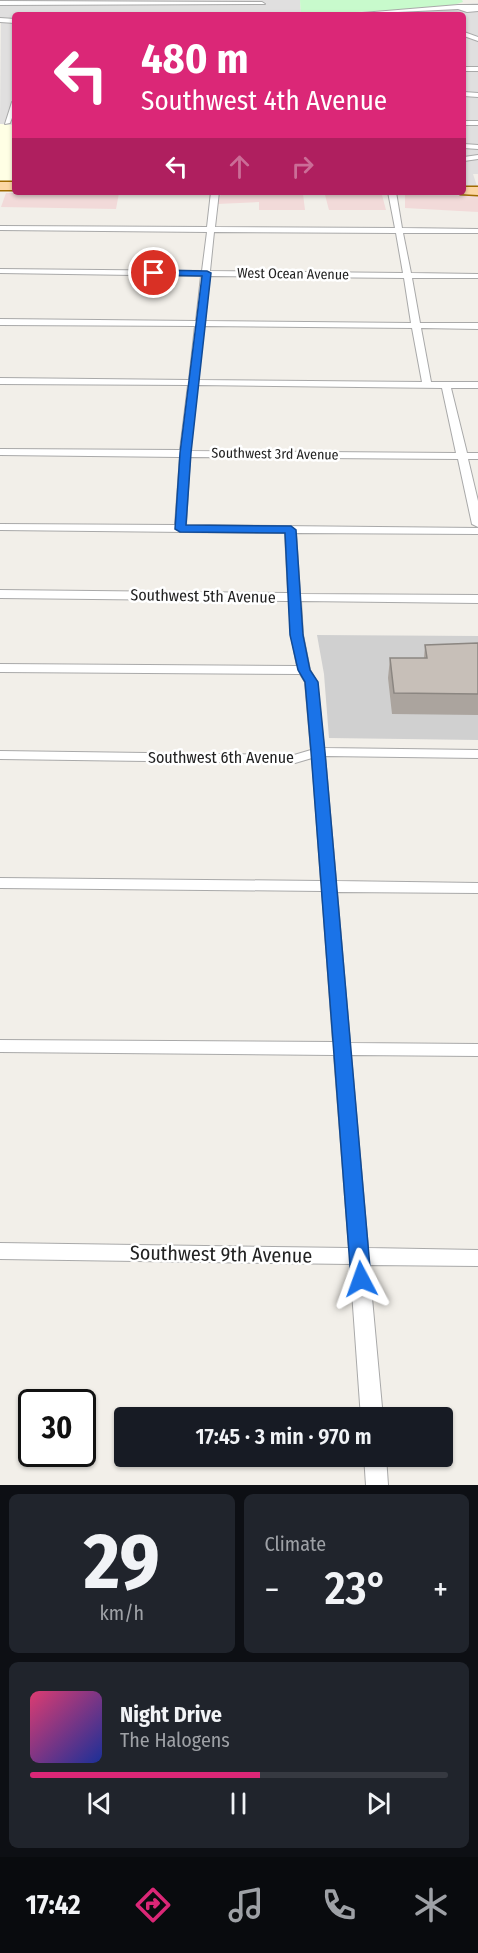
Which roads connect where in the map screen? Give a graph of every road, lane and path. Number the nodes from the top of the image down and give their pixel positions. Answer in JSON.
{"nodes":[{"id":1,"x":262,"y":2,"type":"edge"},
{"id":2,"x":0,"y":3,"type":"edge"},
{"id":3,"x":466,"y":3,"type":"edge"},
{"id":4,"x":135,"y":4,"type":"edge"},
{"id":5,"x":458,"y":7,"type":"junction"},
{"id":6,"x":477,"y":8,"type":"edge"},
{"id":7,"x":376,"y":12,"type":"edge"},
{"id":8,"x":215,"y":195,"type":"edge"},
{"id":9,"x":393,"y":195,"type":"edge"},
{"id":10,"x":0,"y":228,"type":"edge"},
{"id":11,"x":210,"y":229,"type":"junction"},
{"id":12,"x":399,"y":231,"type":"junction"},
{"id":13,"x":478,"y":231,"type":"edge"},
{"id":14,"x":0,"y":271,"type":"edge"},
{"id":15,"x":207,"y":273,"type":"junction"},
{"id":16,"x":407,"y":275,"type":"junction"},
{"id":17,"x":478,"y":276,"type":"edge"},
{"id":18,"x":0,"y":322,"type":"edge"},
{"id":19,"x":201,"y":323,"type":"junction"},
{"id":20,"x":415,"y":325,"type":"junction"},
{"id":21,"x":478,"y":326,"type":"edge"},
{"id":22,"x":0,"y":381,"type":"edge"},
{"id":23,"x":194,"y":383,"type":"junction"},
{"id":24,"x":427,"y":384,"type":"junction"},
{"id":25,"x":446,"y":385,"type":"junction"},
{"id":26,"x":478,"y":385,"type":"edge"},
{"id":27,"x":0,"y":452,"type":"edge"},
{"id":28,"x":185,"y":453,"type":"junction"},
{"id":29,"x":460,"y":456,"type":"junction"},
{"id":30,"x":478,"y":456,"type":"edge"},
{"id":31,"x":478,"y":524,"type":"edge"},
{"id":32,"x":0,"y":527,"type":"edge"},
{"id":33,"x":180,"y":529,"type":"junction"},
{"id":34,"x":291,"y":530,"type":"junction"},
{"id":35,"x":478,"y":531,"type":"edge"},
{"id":36,"x":0,"y":594,"type":"edge"},
{"id":37,"x":296,"y":597,"type":"junction"},
{"id":38,"x":478,"y":599,"type":"edge"},
{"id":39,"x":0,"y":668,"type":"edge"},
{"id":40,"x":304,"y":670,"type":"junction"},
{"id":41,"x":318,"y":752,"type":"junction"},
{"id":42,"x":478,"y":754,"type":"edge"},
{"id":43,"x":0,"y":755,"type":"edge"},
{"id":44,"x":0,"y":883,"type":"edge"},
{"id":45,"x":330,"y":886,"type":"junction"},
{"id":46,"x":478,"y":888,"type":"edge"},
{"id":47,"x":0,"y":1046,"type":"edge"},
{"id":48,"x":343,"y":1049,"type":"junction"},
{"id":49,"x":478,"y":1050,"type":"edge"},
{"id":50,"x":0,"y":1251,"type":"edge"},
{"id":51,"x":359,"y":1256,"type":"junction"},
{"id":52,"x":478,"y":1258,"type":"edge"},
{"id":53,"x":371,"y":1407,"type":"edge"},
{"id":54,"x":376,"y":1467,"type":"edge"},
{"id":55,"x":377,"y":1485,"type":"edge"}],
"edges":[{"from":1,"to":4,"type":"street"},
{"from":2,"to":4,"type":"street"},
{"from":3,"to":5,"type":"street"},
{"from":3,"to":6,"type":"street"},
{"from":5,"to":6,"type":"street"},
{"from":5,"to":7,"type":"street"},
{"from":8,"to":11,"type":"street"},
{"from":9,"to":12,"type":"street"},
{"from":10,"to":11,"type":"street"},
{"from":11,"to":12,"type":"street"},
{"from":11,"to":15,"type":"street"},
{"from":12,"to":13,"type":"street"},
{"from":12,"to":16,"type":"street"},
{"from":14,"to":15,"type":"street","name":"West Ocean Avenue"},
{"from":15,"to":16,"type":"street","name":"West Ocean Avenue"},
{"from":15,"to":19,"type":"street"},
{"from":16,"to":17,"type":"street","name":"West Ocean Avenue"},
{"from":16,"to":20,"type":"street"},
{"from":18,"to":19,"type":"street"},
{"from":19,"to":20,"type":"street"},
{"from":19,"to":23,"type":"street"},
{"from":20,"to":21,"type":"street"},
{"from":20,"to":24,"type":"street"},
{"from":22,"to":23,"type":"street"},
{"from":23,"to":24,"type":"street"},
{"from":23,"to":28,"type":"street"},
{"from":24,"to":25,"type":"street"},
{"from":25,"to":26,"type":"street"},
{"from":25,"to":29,"type":"street"},
{"from":27,"to":28,"type":"street","name":"Southwest 3rd Avenue"},
{"from":28,"to":29,"type":"street","name":"Southwest 3rd Avenue"},
{"from":28,"to":33,"type":"street"},
{"from":29,"to":30,"type":"street","name":"Southwest 3rd Avenue"},
{"from":29,"to":31,"type":"street"},
{"from":32,"to":33,"type":"street"},
{"from":33,"to":34,"type":"street"},
{"from":34,"to":35,"type":"street"},
{"from":34,"to":37,"type":"street"},
{"from":36,"to":37,"type":"street","name":"Southwest 5th Avenue"},
{"from":37,"to":38,"type":"street","name":"Southwest 5th Avenue"},
{"from":37,"to":40,"type":"street"},
{"from":39,"to":40,"type":"street"},
{"from":40,"to":41,"type":"street"},
{"from":41,"to":42,"type":"street","name":"Southwest 6th Avenue"},
{"from":41,"to":43,"type":"street","name":"Southwest 6th Avenue"},
{"from":41,"to":45,"type":"street"},
{"from":44,"to":45,"type":"street"},
{"from":45,"to":46,"type":"street"},
{"from":45,"to":48,"type":"street"},
{"from":47,"to":48,"type":"street"},
{"from":48,"to":49,"type":"street"},
{"from":48,"to":51,"type":"street"},
{"from":50,"to":51,"type":"street","name":"Southwest 9th Avenue"},
{"from":51,"to":52,"type":"street","name":"Southwest 9th Avenue"},
{"from":51,"to":53,"type":"street"},
{"from":54,"to":55,"type":"street"}]}
